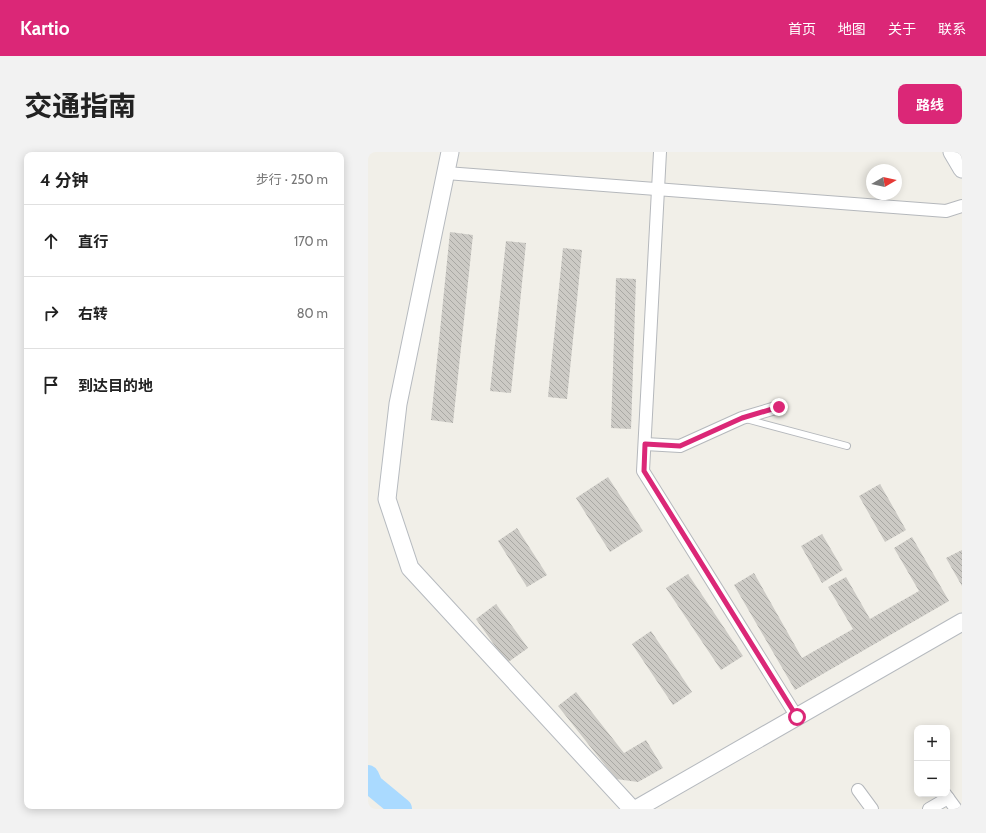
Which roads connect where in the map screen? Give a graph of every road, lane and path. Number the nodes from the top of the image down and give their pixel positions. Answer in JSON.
{"nodes":[{"id":1,"x":450,"y":152,"type":"edge"},
{"id":2,"x":660,"y":152,"type":"edge"},
{"id":3,"x":952,"y":152,"type":"edge"},
{"id":4,"x":962,"y":169,"type":"edge"},
{"id":5,"x":446,"y":173,"type":"junction"},
{"id":6,"x":658,"y":190,"type":"junction"},
{"id":7,"x":962,"y":206,"type":"edge"},
{"id":8,"x":779,"y":407,"type":"dead end"},
{"id":9,"x":742,"y":418,"type":"junction"},
{"id":10,"x":645,"y":444,"type":"junction"},
{"id":11,"x":846,"y":446,"type":"dead end"},
{"id":12,"x":962,"y":622,"type":"edge"},
{"id":13,"x":797,"y":717,"type":"junction"},
{"id":14,"x":858,"y":790,"type":"dead end"},
{"id":15,"x":946,"y":797,"type":"edge"},
{"id":16,"x":948,"y":797,"type":"edge"},
{"id":17,"x":656,"y":804,"type":"edge"},
{"id":18,"x":632,"y":809,"type":"edge"},
{"id":19,"x":636,"y":809,"type":"edge"},
{"id":20,"x":872,"y":809,"type":"edge"},
{"id":21,"x":929,"y":809,"type":"edge"},
{"id":22,"x":956,"y":809,"type":"edge"}],
"edges":[{"from":1,"to":5,"type":"main road"},
{"from":2,"to":6,"type":"street"},
{"from":3,"to":4,"type":"main road"},
{"from":5,"to":6,"type":"street"},
{"from":5,"to":18,"type":"main road"},
{"from":6,"to":7,"type":"street"},
{"from":6,"to":10,"type":"street"},
{"from":8,"to":9,"type":"street"},
{"from":9,"to":10,"type":"street"},
{"from":9,"to":11,"type":"lane"},
{"from":10,"to":13,"type":"street"},
{"from":12,"to":13,"type":"main road"},
{"from":13,"to":17,"type":"main road"},
{"from":14,"to":20,"type":"street"},
{"from":15,"to":21,"type":"street"},
{"from":16,"to":22,"type":"street"},
{"from":17,"to":19,"type":"main road"}]}
